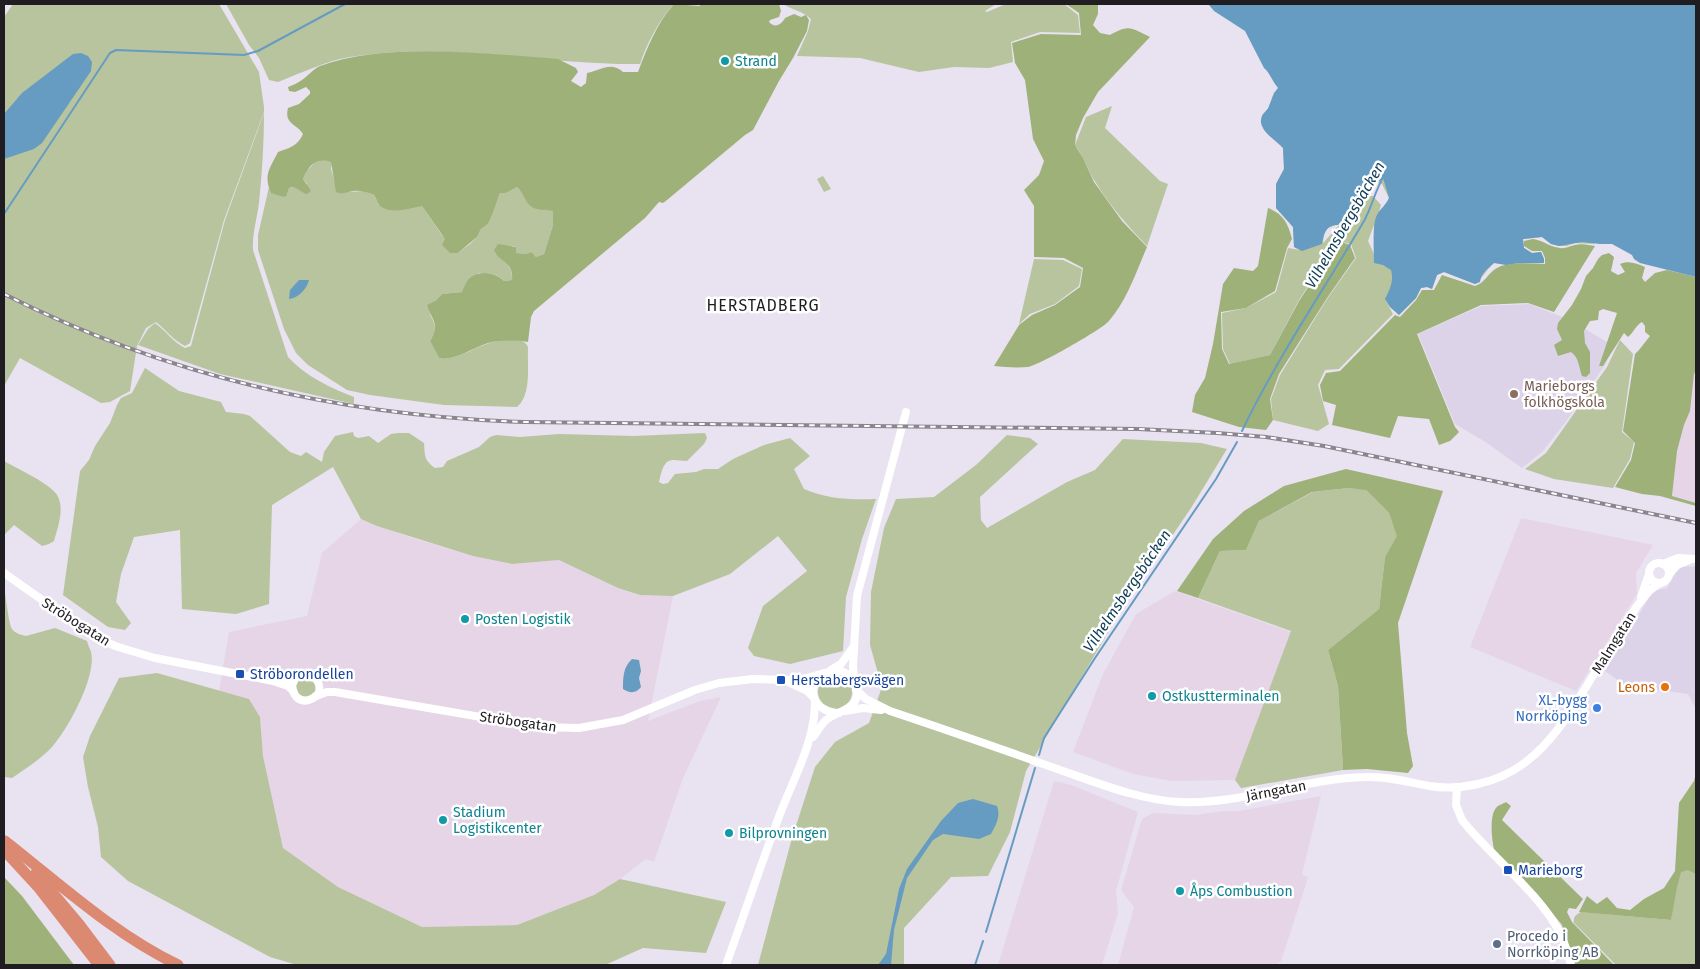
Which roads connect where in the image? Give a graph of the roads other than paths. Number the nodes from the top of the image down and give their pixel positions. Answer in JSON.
{"nodes":[{"id":1,"x":906,"y":412,"type":"dead end"},
{"id":2,"x":1696,"y":559,"type":"edge"},
{"id":3,"x":1663,"y":564,"type":"junction"},
{"id":4,"x":4,"y":573,"type":"edge"},
{"id":5,"x":1670,"y":573,"type":"junction"},
{"id":6,"x":1649,"y":574,"type":"junction"},
{"id":7,"x":1660,"y":584,"type":"junction"},
{"id":8,"x":1638,"y":606,"type":"junction"},
{"id":9,"x":855,"y":645,"type":"junction"},
{"id":10,"x":827,"y":672,"type":"junction"},
{"id":11,"x":296,"y":677,"type":"junction"},
{"id":12,"x":784,"y":680,"type":"junction"},
{"id":13,"x":273,"y":681,"type":"junction"},
{"id":14,"x":319,"y":684,"type":"junction"},
{"id":15,"x":855,"y":686,"type":"junction"},
{"id":16,"x":292,"y":690,"type":"junction"},
{"id":17,"x":335,"y":692,"type":"junction"},
{"id":18,"x":316,"y":696,"type":"junction"},
{"id":19,"x":815,"y":700,"type":"junction"},
{"id":20,"x":890,"y":711,"type":"junction"},
{"id":21,"x":841,"y":712,"type":"junction"},
{"id":22,"x":808,"y":745,"type":"junction"},
{"id":23,"x":1457,"y":787,"type":"junction"},
{"id":24,"x":4,"y":843,"type":"edge"},
{"id":25,"x":740,"y":928,"type":"junction"},
{"id":26,"x":99,"y":965,"type":"edge"},
{"id":27,"x":110,"y":965,"type":"edge"},
{"id":28,"x":178,"y":965,"type":"edge"},
{"id":29,"x":726,"y":965,"type":"edge"},
{"id":30,"x":732,"y":965,"type":"edge"},
{"id":31,"x":1571,"y":965,"type":"edge"}],
"edges":[{"from":1,"to":9,"type":"street"},
{"from":2,"to":3,"type":"street"},
{"from":2,"to":5,"type":"street"},
{"from":3,"to":5,"type":"street"},
{"from":3,"to":6,"type":"street"},
{"from":4,"to":13,"type":"street","name":"Ströbogatan"},
{"from":5,"to":7,"type":"street"},
{"from":6,"to":7,"type":"street"},
{"from":6,"to":8,"type":"street","name":"Malmgatan"},
{"from":7,"to":8,"type":"street","name":"Malmgatan"},
{"from":8,"to":23,"type":"street","name":"Malmgatan"},
{"from":9,"to":10,"type":"street"},
{"from":9,"to":15,"type":"street"},
{"from":10,"to":12,"type":"street","name":"Ströbogatan"},
{"from":10,"to":15,"type":"street"},
{"from":10,"to":19,"type":"street"},
{"from":11,"to":13,"type":"street","name":"Ströbogatan"},
{"from":11,"to":14,"type":"street"},
{"from":11,"to":16,"type":"street"},
{"from":12,"to":17,"type":"street","name":"Ströbogatan"},
{"from":12,"to":19,"type":"street","name":"Ströbogatan"},
{"from":13,"to":16,"type":"street","name":"Ströbogatan"},
{"from":14,"to":17,"type":"street","name":"Ströbogatan"},
{"from":14,"to":18,"type":"street"},
{"from":15,"to":20,"type":"street","name":"Järngatan"},
{"from":15,"to":21,"type":"street"},
{"from":16,"to":18,"type":"street"},
{"from":17,"to":18,"type":"street","name":"Ströbogatan"},
{"from":19,"to":21,"type":"street"},
{"from":19,"to":22,"type":"street"},
{"from":20,"to":21,"type":"street","name":"Järngatan"},
{"from":20,"to":23,"type":"street","name":"Järngatan"},
{"from":21,"to":22,"type":"street"},
{"from":22,"to":25,"type":"street"},
{"from":23,"to":31,"type":"street"},
{"from":24,"to":26,"type":"highway"},
{"from":24,"to":27,"type":"highway"},
{"from":24,"to":28,"type":"highway"},
{"from":25,"to":29,"type":"street"},
{"from":25,"to":30,"type":"street"}]}
